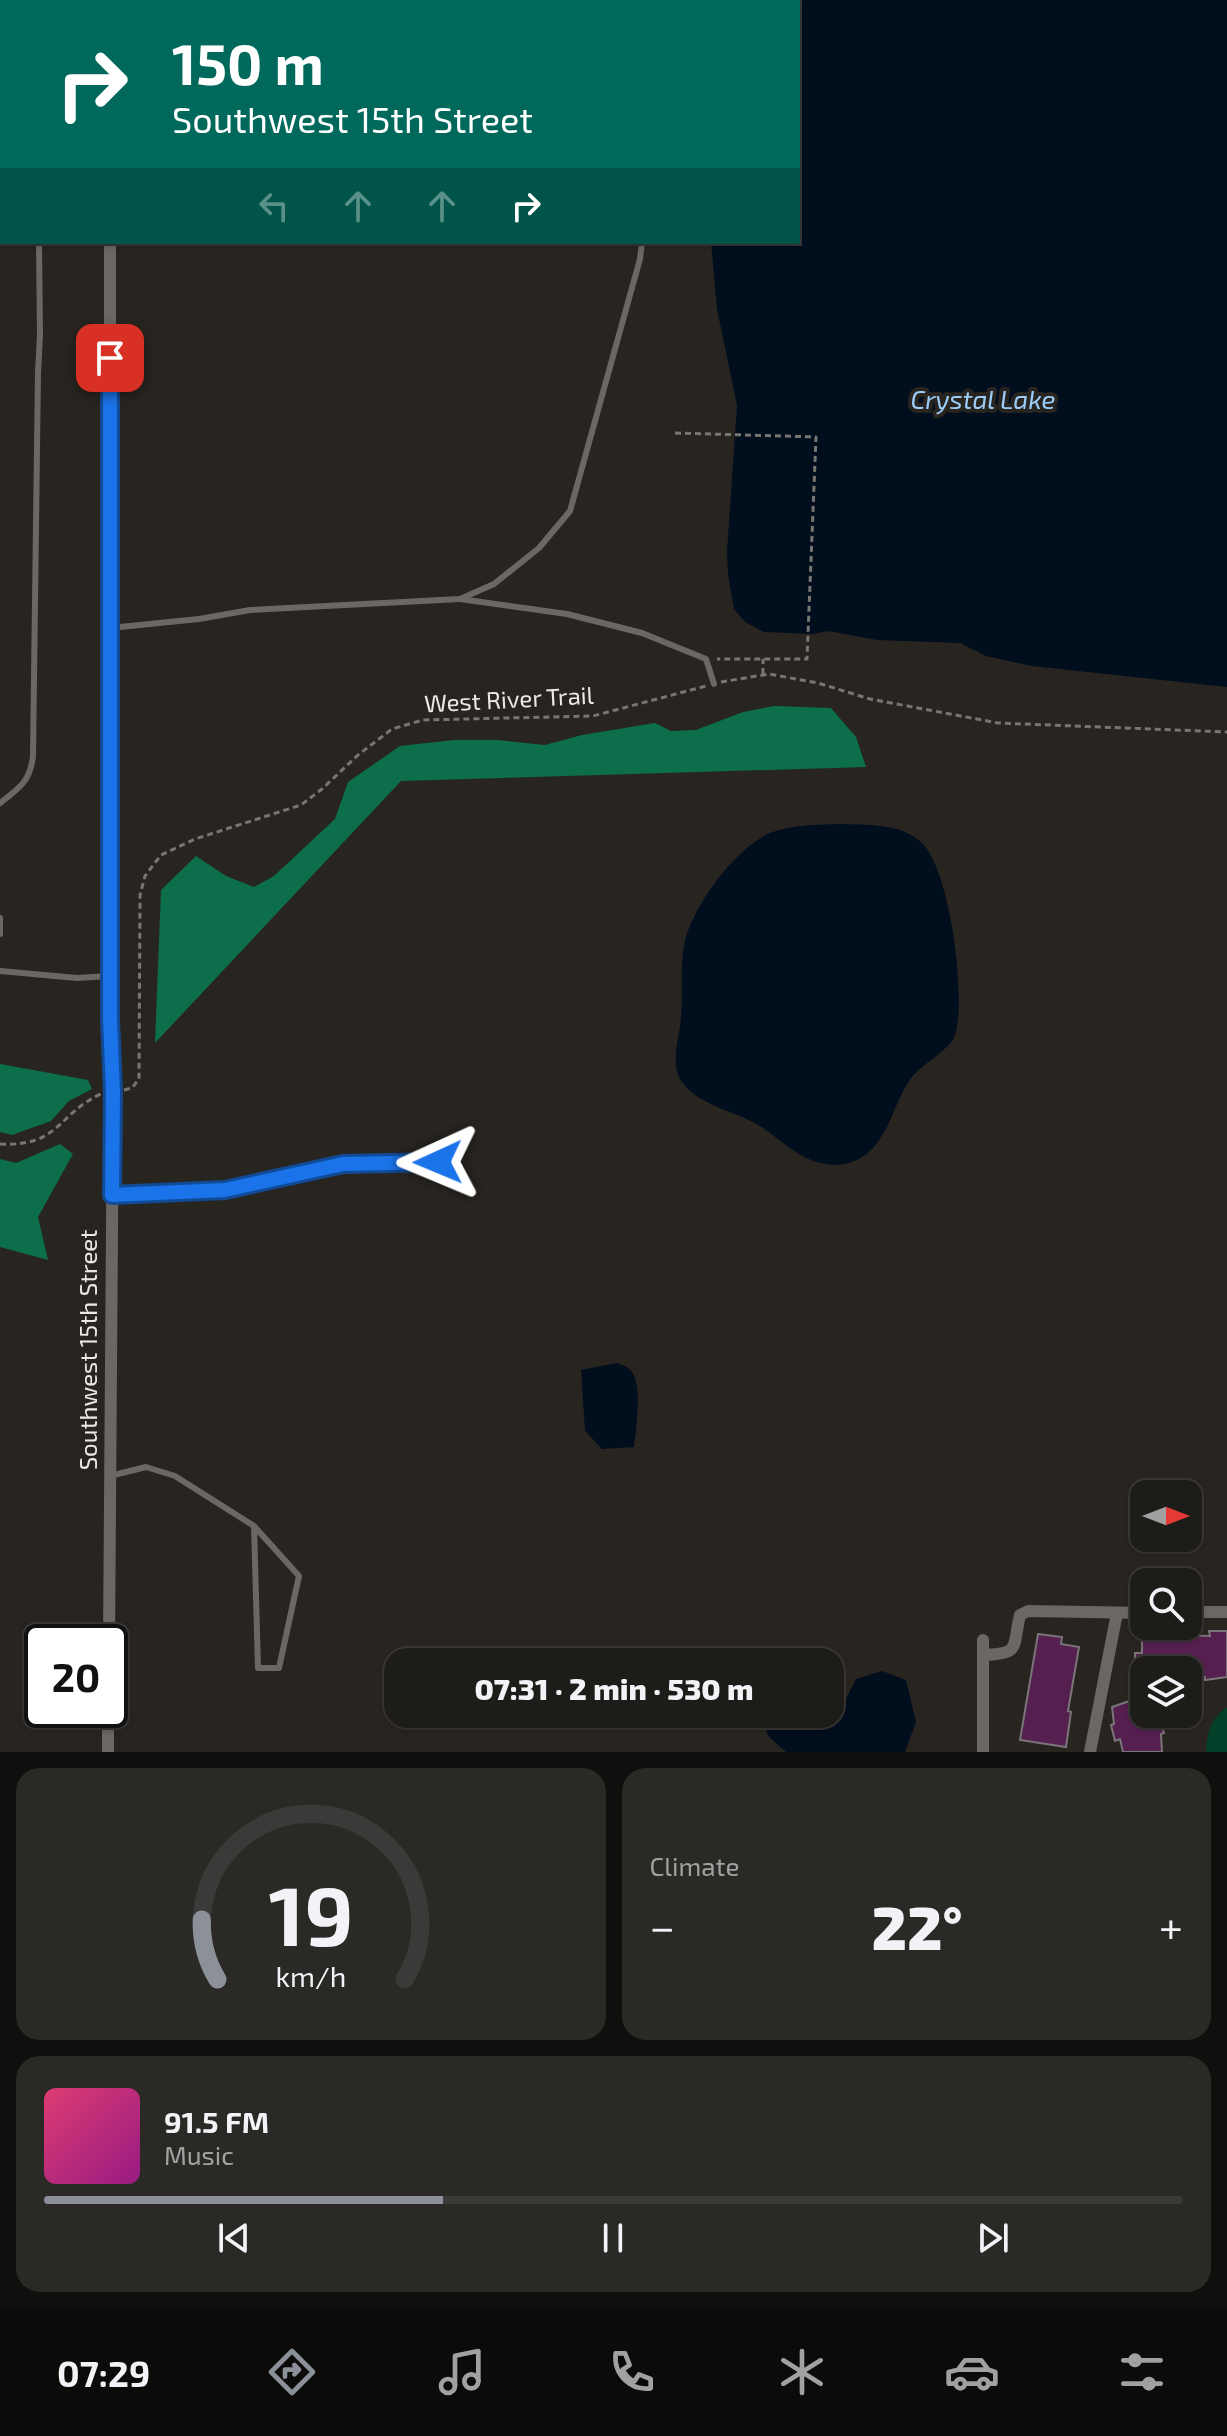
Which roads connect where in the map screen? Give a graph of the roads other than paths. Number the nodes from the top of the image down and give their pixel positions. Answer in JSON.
{"nodes":[{"id":1,"x":39,"y":244,"type":"edge"},
{"id":2,"x":110,"y":244,"type":"edge"},
{"id":3,"x":642,"y":244,"type":"edge"},
{"id":4,"x":460,"y":599,"type":"junction"},
{"id":5,"x":110,"y":628,"type":"junction"},
{"id":6,"x":714,"y":684,"type":"road end"},
{"id":7,"x":0,"y":803,"type":"edge"},
{"id":8,"x":0,"y":918,"type":"edge"},
{"id":9,"x":0,"y":934,"type":"edge"},
{"id":10,"x":0,"y":971,"type":"edge"},
{"id":11,"x":110,"y":976,"type":"junction"},
{"id":12,"x":438,"y":1162,"type":"dead end"},
{"id":13,"x":112,"y":1195,"type":"junction"},
{"id":14,"x":110,"y":1476,"type":"junction"},
{"id":15,"x":254,"y":1526,"type":"junction"},
{"id":16,"x":1202,"y":1612,"type":"edge"},
{"id":17,"x":1227,"y":1612,"type":"edge"},
{"id":18,"x":1117,"y":1613,"type":"junction"},
{"id":19,"x":1130,"y":1613,"type":"edge"},
{"id":20,"x":109,"y":1624,"type":"edge"},
{"id":21,"x":983,"y":1640,"type":"dead end"},
{"id":22,"x":983,"y":1655,"type":"junction"},
{"id":23,"x":108,"y":1728,"type":"edge"},
{"id":24,"x":108,"y":1752,"type":"edge"},
{"id":25,"x":983,"y":1752,"type":"edge"},
{"id":26,"x":1090,"y":1752,"type":"edge"}],
"edges":[{"from":1,"to":7,"type":"lane"},
{"from":2,"to":5,"type":"street","name":"Southwest 15th Street"},
{"from":3,"to":4,"type":"lane"},
{"from":4,"to":5,"type":"lane"},
{"from":4,"to":6,"type":"lane"},
{"from":5,"to":11,"type":"street","name":"Southwest 15th Street"},
{"from":8,"to":9,"type":"lane"},
{"from":10,"to":11,"type":"lane"},
{"from":11,"to":13,"type":"street","name":"Southwest 15th Street"},
{"from":12,"to":13,"type":"lane"},
{"from":13,"to":14,"type":"street","name":"Southwest 15th Street"},
{"from":14,"to":15,"type":"lane"},
{"from":14,"to":20,"type":"street","name":"Southwest 15th Street"},
{"from":15,"to":15,"type":"lane"},
{"from":16,"to":17,"type":"street"},
{"from":18,"to":19,"type":"street"},
{"from":18,"to":22,"type":"street"},
{"from":18,"to":26,"type":"street"},
{"from":21,"to":22,"type":"street"},
{"from":22,"to":25,"type":"street"},
{"from":23,"to":24,"type":"street"}]}
